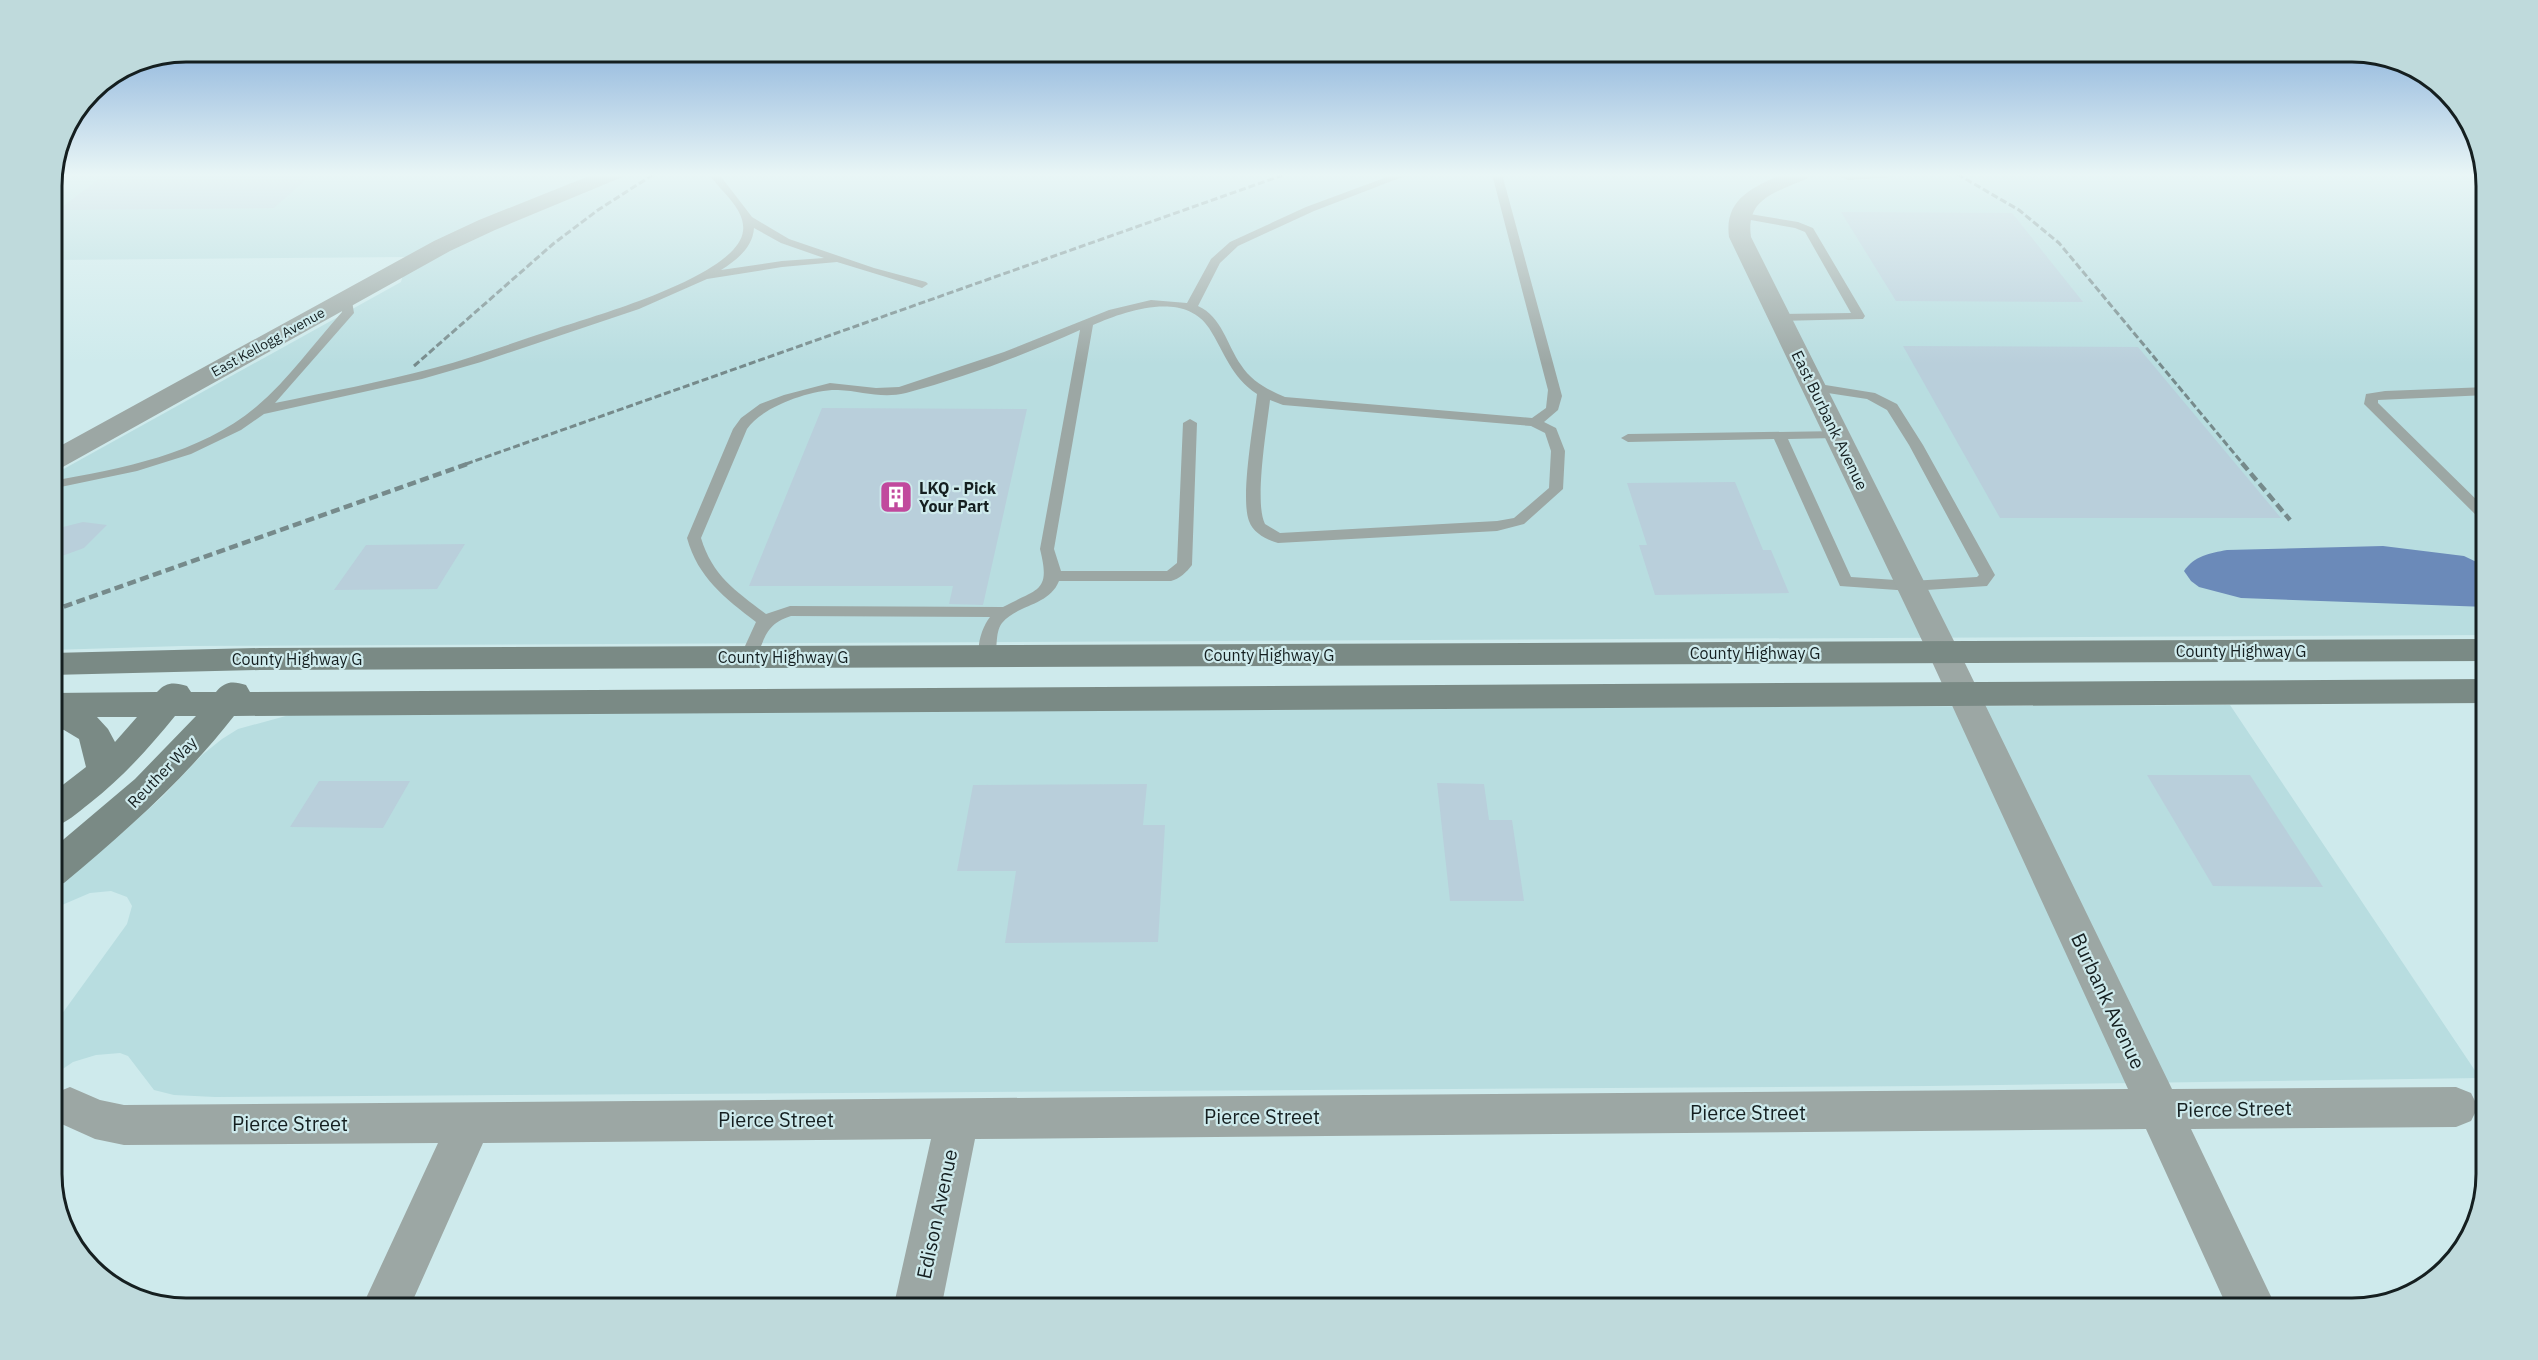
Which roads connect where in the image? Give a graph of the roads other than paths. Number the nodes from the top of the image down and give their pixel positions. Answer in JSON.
{"nodes":[{"id":1,"x":460,"y":237,"type":"edge"},
{"id":2,"x":746,"y":237,"type":"edge"},
{"id":3,"x":778,"y":237,"type":"edge"},
{"id":4,"x":1248,"y":237,"type":"edge"},
{"id":5,"x":1514,"y":237,"type":"edge"},
{"id":6,"x":1740,"y":237,"type":"edge"},
{"id":7,"x":1813,"y":237,"type":"edge"},
{"id":8,"x":840,"y":260,"type":"junction"},
{"id":9,"x":702,"y":277,"type":"junction"},
{"id":10,"x":922,"y":284,"type":"dead end"},
{"id":11,"x":347,"y":298,"type":"junction"},
{"id":12,"x":1191,"y":307,"type":"junction"},
{"id":13,"x":1780,"y":318,"type":"junction"},
{"id":14,"x":1087,"y":322,"type":"junction"},
{"id":15,"x":1814,"y":387,"type":"junction"},
{"id":16,"x":2476,"y":391,"type":"edge"},
{"id":17,"x":1264,"y":393,"type":"junction"},
{"id":18,"x":258,"y":411,"type":"junction"},
{"id":19,"x":1534,"y":422,"type":"junction"},
{"id":20,"x":1190,"y":423,"type":"dead end"},
{"id":21,"x":1836,"y":434,"type":"junction"},
{"id":22,"x":1779,"y":435,"type":"junction"},
{"id":23,"x":1628,"y":438,"type":"dead end"},
{"id":24,"x":62,"y":456,"type":"edge"},
{"id":25,"x":62,"y":483,"type":"edge"},
{"id":26,"x":2476,"y":508,"type":"edge"},
{"id":27,"x":1053,"y":576,"type":"junction"},
{"id":28,"x":1911,"y":586,"type":"junction"},
{"id":29,"x":1005,"y":612,"type":"junction"},
{"id":30,"x":765,"y":621,"type":"junction"},
{"id":31,"x":2476,"y":650,"type":"edge"},
{"id":32,"x":1944,"y":652,"type":"junction"},
{"id":33,"x":987,"y":656,"type":"junction"},
{"id":34,"x":748,"y":657,"type":"junction"},
{"id":35,"x":202,"y":659,"type":"junction"},
{"id":36,"x":260,"y":659,"type":"junction"},
{"id":37,"x":62,"y":664,"type":"edge"},
{"id":38,"x":2476,"y":691,"type":"edge"},
{"id":39,"x":1963,"y":693,"type":"junction"},
{"id":40,"x":980,"y":699,"type":"junction"},
{"id":41,"x":225,"y":704,"type":"junction"},
{"id":42,"x":62,"y":705,"type":"edge"},
{"id":43,"x":166,"y":705,"type":"junction"},
{"id":44,"x":62,"y":717,"type":"edge"},
{"id":45,"x":104,"y":771,"type":"junction"},
{"id":46,"x":62,"y":805,"type":"edge"},
{"id":47,"x":62,"y":863,"type":"edge"},
{"id":48,"x":70,"y":1107,"type":"dead end"},
{"id":49,"x":2456,"y":1107,"type":"dead end"},
{"id":50,"x":2159,"y":1110,"type":"junction"},
{"id":51,"x":957,"y":1119,"type":"junction"},
{"id":52,"x":470,"y":1122,"type":"junction"},
{"id":53,"x":390,"y":1298,"type":"edge"},
{"id":54,"x":919,"y":1298,"type":"edge"},
{"id":55,"x":2248,"y":1298,"type":"edge"}],
"edges":[{"from":1,"to":11,"type":"street","name":"East Kellogg Avenue"},
{"from":2,"to":9,"type":"lane"},
{"from":3,"to":8,"type":"lane"},
{"from":4,"to":12,"type":"lane"},
{"from":5,"to":19,"type":"lane"},
{"from":6,"to":13,"type":"street","name":"East Burbank Avenue"},
{"from":7,"to":13,"type":"lane"},
{"from":8,"to":9,"type":"lane"},
{"from":8,"to":10,"type":"lane"},
{"from":9,"to":18,"type":"lane"},
{"from":11,"to":18,"type":"lane"},
{"from":11,"to":24,"type":"street","name":"East Kellogg Avenue"},
{"from":12,"to":14,"type":"lane"},
{"from":12,"to":17,"type":"lane"},
{"from":13,"to":15,"type":"street","name":"East Burbank Avenue"},
{"from":14,"to":27,"type":"lane"},
{"from":14,"to":30,"type":"lane"},
{"from":15,"to":21,"type":"street","name":"East Burbank Avenue"},
{"from":15,"to":28,"type":"lane"},
{"from":16,"to":26,"type":"lane"},
{"from":17,"to":19,"type":"lane"},
{"from":17,"to":19,"type":"lane"},
{"from":18,"to":25,"type":"lane"},
{"from":20,"to":27,"type":"lane"},
{"from":21,"to":22,"type":"lane"},
{"from":21,"to":28,"type":"street","name":"East Burbank Avenue"},
{"from":22,"to":23,"type":"lane"},
{"from":22,"to":28,"type":"lane"},
{"from":27,"to":29,"type":"lane"},
{"from":28,"to":32,"type":"street","name":"East Burbank Avenue"},
{"from":29,"to":30,"type":"lane"},
{"from":29,"to":33,"type":"lane"},
{"from":30,"to":34,"type":"lane"},
{"from":31,"to":32,"type":"main road","name":"County Highway G"},
{"from":32,"to":33,"type":"main road","name":"County Highway G"},
{"from":32,"to":39,"type":"street","name":"East Burbank Avenue"},
{"from":33,"to":34,"type":"main road","name":"County Highway G"},
{"from":33,"to":40,"type":"main road"},
{"from":34,"to":36,"type":"main road","name":"County Highway G"},
{"from":35,"to":36,"type":"main road","name":"County Highway G"},
{"from":35,"to":37,"type":"main road","name":"County Highway G"},
{"from":35,"to":43,"type":"main road"},
{"from":36,"to":41,"type":"main road","name":"Reuther Way"},
{"from":38,"to":39,"type":"main road"},
{"from":39,"to":40,"type":"main road"},
{"from":39,"to":50,"type":"street","name":"Burbank Avenue"},
{"from":40,"to":41,"type":"main road"},
{"from":41,"to":43,"type":"main road"},
{"from":41,"to":47,"type":"main road","name":"Reuther Way"},
{"from":42,"to":43,"type":"main road"},
{"from":43,"to":45,"type":"main road"},
{"from":44,"to":45,"type":"main road"},
{"from":45,"to":46,"type":"main road"},
{"from":48,"to":52,"type":"street","name":"Pierce Street"},
{"from":49,"to":50,"type":"street","name":"Pierce Street"},
{"from":50,"to":51,"type":"street","name":"Pierce Street"},
{"from":50,"to":55,"type":"street","name":"Burbank Avenue"},
{"from":51,"to":52,"type":"street","name":"Pierce Street"},
{"from":51,"to":54,"type":"street","name":"Edison Avenue"},
{"from":52,"to":53,"type":"street"}]}
